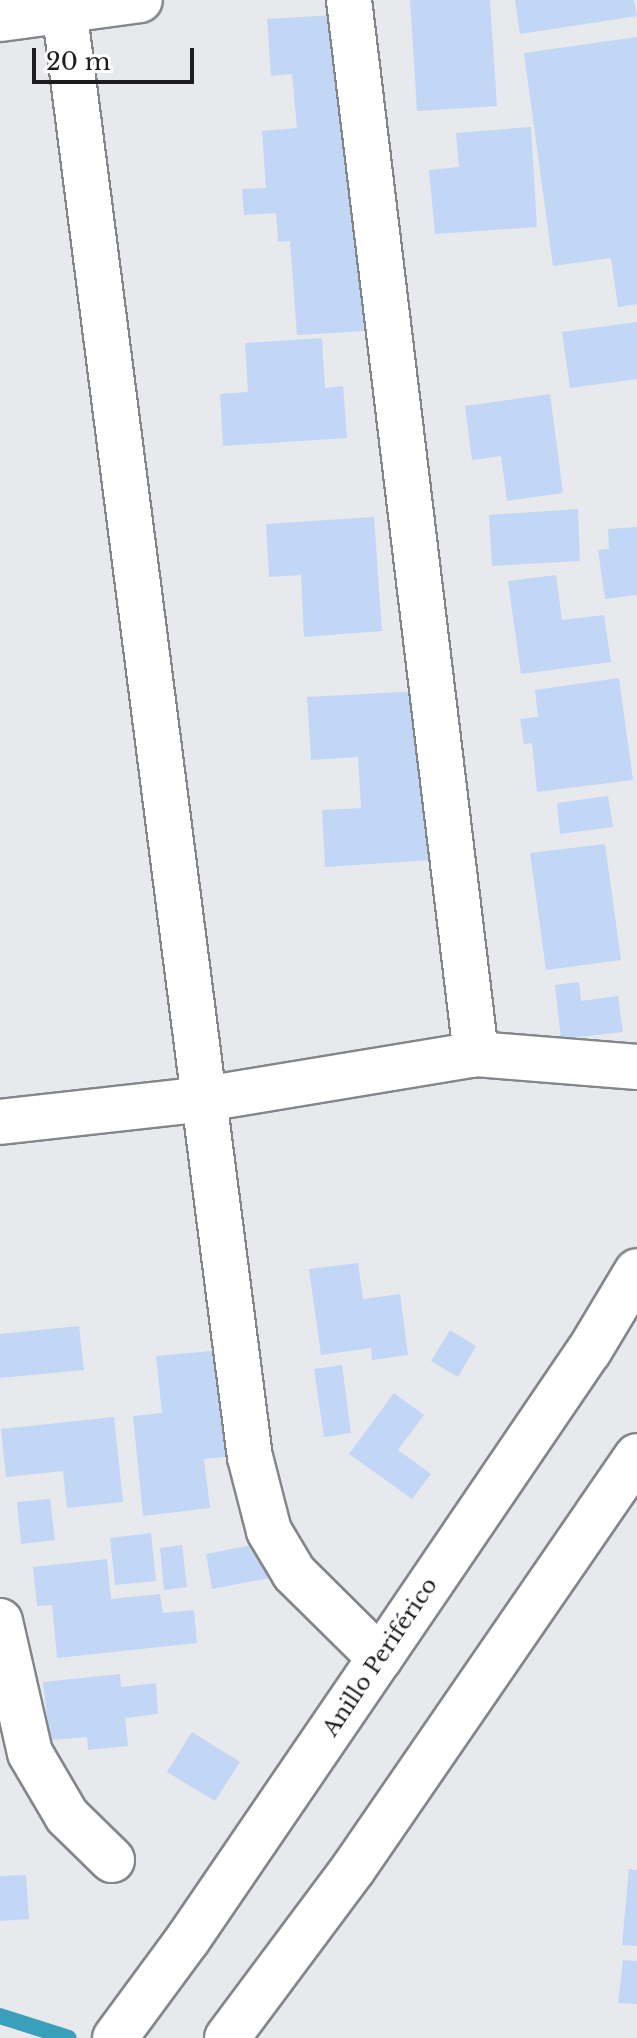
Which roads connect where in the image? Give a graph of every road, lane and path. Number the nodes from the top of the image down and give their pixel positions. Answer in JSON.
{"nodes":[{"id":1,"x":140,"y":0,"type":"edge"},
{"id":2,"x":349,"y":0,"type":"edge"},
{"id":3,"x":64,"y":4,"type":"edge"},
{"id":4,"x":0,"y":19,"type":"edge"},
{"id":5,"x":476,"y":1054,"type":"junction"},
{"id":6,"x":637,"y":1067,"type":"edge"},
{"id":7,"x":205,"y":1099,"type":"junction"},
{"id":8,"x":0,"y":1122,"type":"edge"},
{"id":9,"x":637,"y":1271,"type":"edge"},
{"id":10,"x":637,"y":1456,"type":"edge"},
{"id":11,"x":0,"y":1621,"type":"edge"},
{"id":12,"x":380,"y":1658,"type":"junction"},
{"id":13,"x":112,"y":1860,"type":"dead end"},
{"id":14,"x":115,"y":2038,"type":"edge"},
{"id":15,"x":227,"y":2038,"type":"edge"}],
"edges":[{"from":1,"to":3,"type":"main road"},
{"from":2,"to":5,"type":"main road"},
{"from":3,"to":4,"type":"main road"},
{"from":3,"to":7,"type":"main road"},
{"from":5,"to":6,"type":"main road"},
{"from":5,"to":7,"type":"main road"},
{"from":7,"to":8,"type":"main road"},
{"from":7,"to":12,"type":"main road"},
{"from":9,"to":12,"type":"main road","name":"Anillo Periférico"},
{"from":10,"to":15,"type":"main road"},
{"from":11,"to":13,"type":"main road"},
{"from":12,"to":14,"type":"main road","name":"Anillo Periférico"}]}
